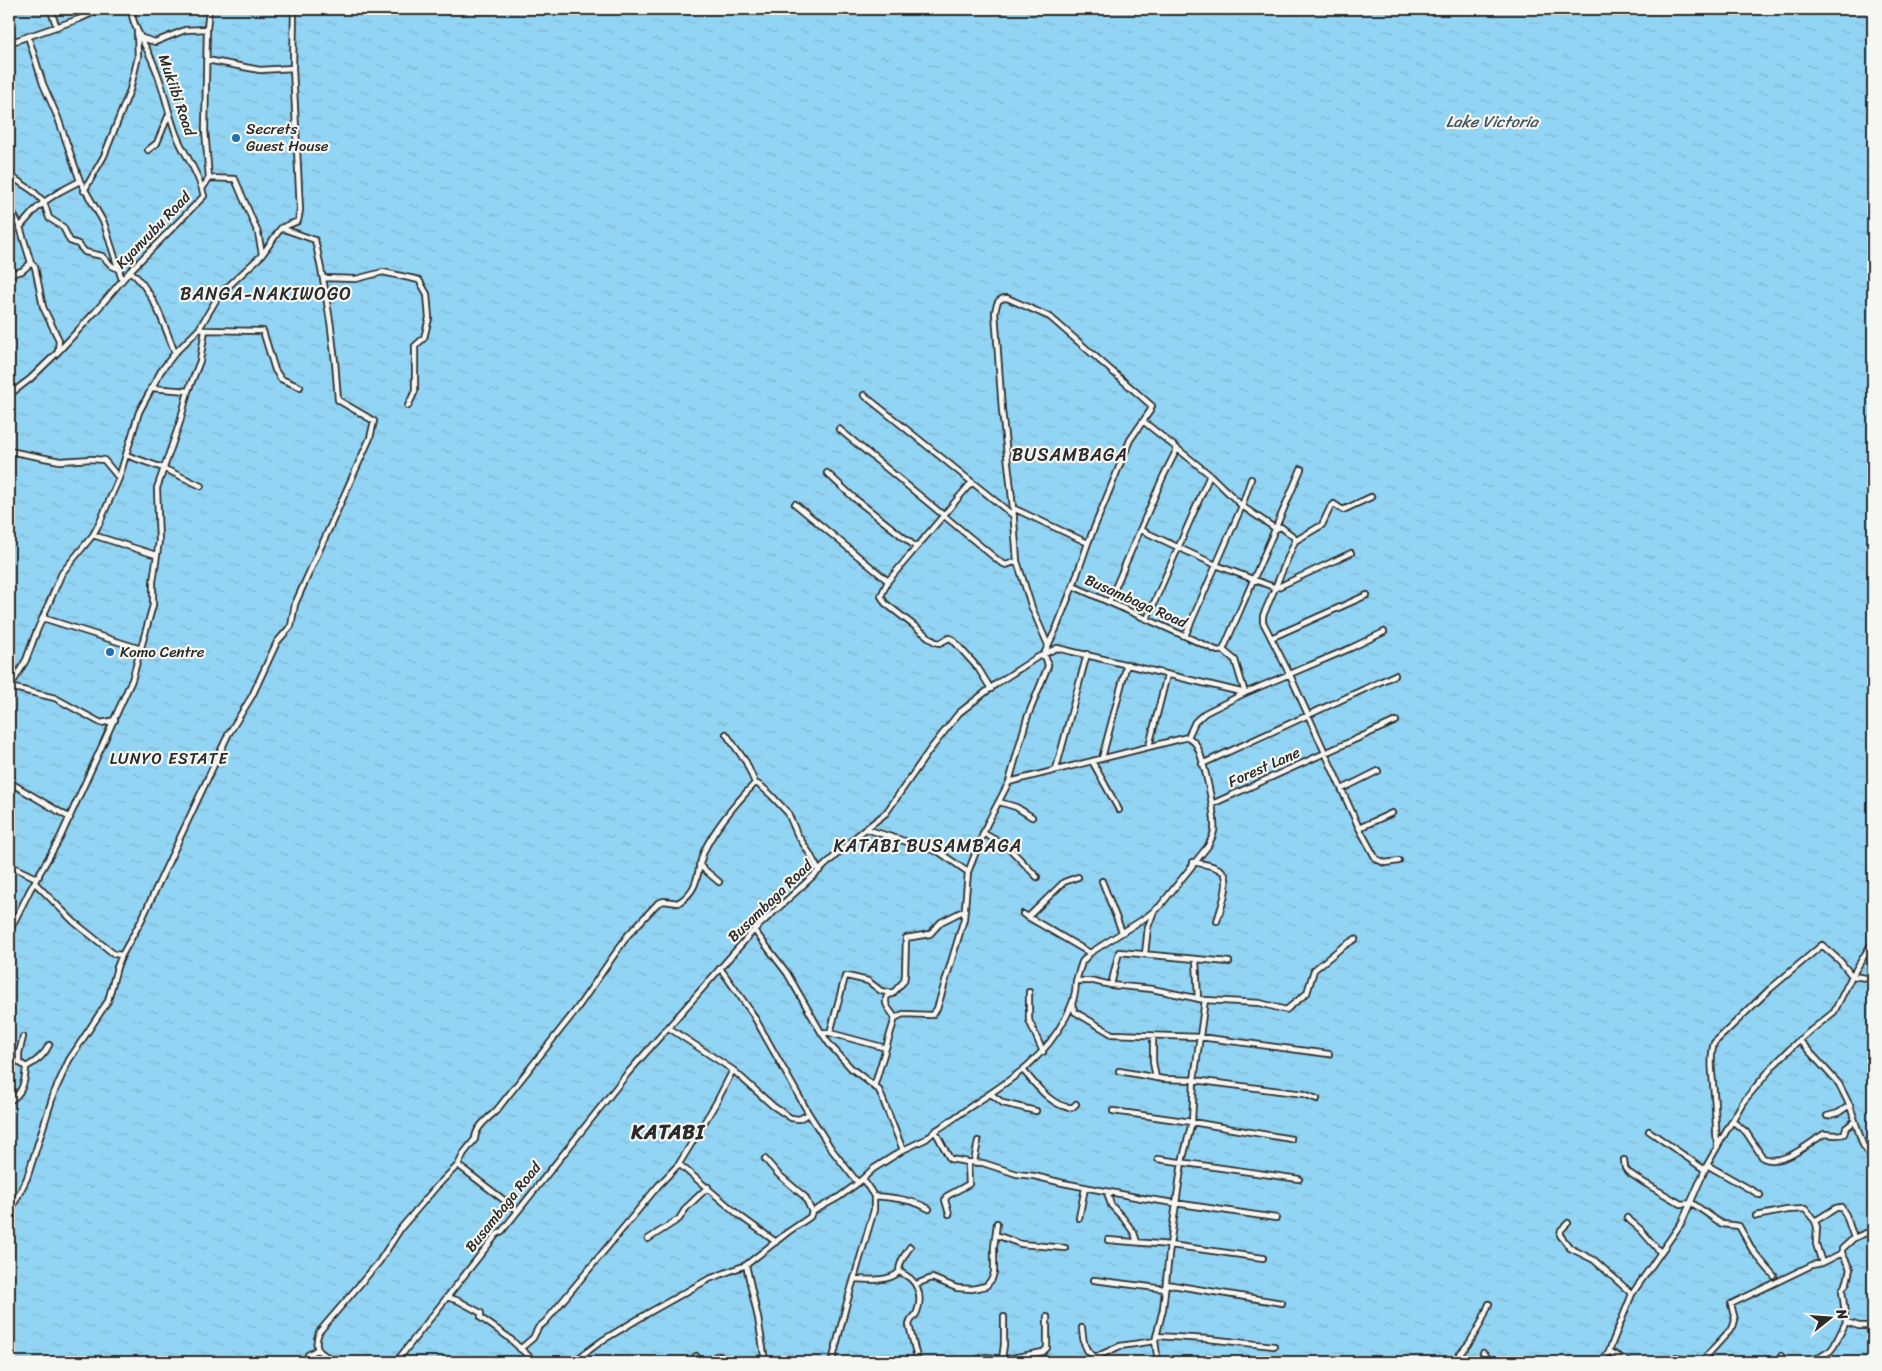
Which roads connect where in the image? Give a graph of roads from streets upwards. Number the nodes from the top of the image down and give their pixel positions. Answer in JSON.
{"nodes":[{"id":1,"x":50,"y":9,"type":"edge"},
{"id":2,"x":101,"y":9,"type":"edge"},
{"id":3,"x":131,"y":9,"type":"edge"},
{"id":4,"x":209,"y":9,"type":"edge"},
{"id":5,"x":294,"y":9,"type":"edge"},
{"id":6,"x":57,"y":27,"type":"junction"},
{"id":7,"x":136,"y":29,"type":"junction"},
{"id":8,"x":207,"y":29,"type":"junction"},
{"id":9,"x":28,"y":36,"type":"junction"},
{"id":10,"x":142,"y":38,"type":"junction"},
{"id":11,"x":9,"y":43,"type":"edge"},
{"id":12,"x":207,"y":60,"type":"junction"},
{"id":13,"x":293,"y":68,"type":"junction"},
{"id":14,"x":169,"y":114,"type":"junction"},
{"id":15,"x":148,"y":150,"type":"dead end"},
{"id":16,"x":9,"y":175,"type":"edge"},
{"id":17,"x":209,"y":178,"type":"junction"},
{"id":18,"x":80,"y":181,"type":"junction"},
{"id":19,"x":202,"y":189,"type":"junction"},
{"id":20,"x":84,"y":192,"type":"junction"},
{"id":21,"x":44,"y":202,"type":"junction"},
{"id":22,"x":9,"y":206,"type":"edge"},
{"id":23,"x":16,"y":222,"type":"junction"},
{"id":24,"x":9,"y":226,"type":"edge"},
{"id":25,"x":20,"y":227,"type":"junction"},
{"id":26,"x":281,"y":228,"type":"junction"},
{"id":27,"x":262,"y":255,"type":"junction"},
{"id":28,"x":31,"y":263,"type":"junction"},
{"id":29,"x":120,"y":270,"type":"junction"},
{"id":30,"x":130,"y":271,"type":"junction"},
{"id":31,"x":9,"y":274,"type":"edge"},
{"id":32,"x":324,"y":278,"type":"junction"},
{"id":33,"x":122,"y":280,"type":"junction"},
{"id":34,"x":199,"y":329,"type":"junction"},
{"id":35,"x":205,"y":330,"type":"junction"},
{"id":36,"x":58,"y":352,"type":"junction"},
{"id":37,"x":175,"y":354,"type":"junction"},
{"id":38,"x":300,"y":387,"type":"dead end"},
{"id":39,"x":151,"y":388,"type":"junction"},
{"id":40,"x":188,"y":391,"type":"junction"},
{"id":41,"x":864,"y":395,"type":"dead end"},
{"id":42,"x":9,"y":396,"type":"edge"},
{"id":43,"x":408,"y":406,"type":"dead end"},
{"id":44,"x":1143,"y":421,"type":"junction"},
{"id":45,"x":839,"y":429,"type":"dead end"},
{"id":46,"x":1177,"y":449,"type":"junction"},
{"id":47,"x":9,"y":451,"type":"edge"},
{"id":48,"x":126,"y":455,"type":"junction"},
{"id":49,"x":163,"y":468,"type":"junction"},
{"id":50,"x":1301,"y":469,"type":"dead end"},
{"id":51,"x":827,"y":473,"type":"dead end"},
{"id":52,"x":1210,"y":475,"type":"junction"},
{"id":53,"x":118,"y":478,"type":"junction"},
{"id":54,"x":1251,"y":478,"type":"dead end"},
{"id":55,"x":971,"y":483,"type":"junction"},
{"id":56,"x":201,"y":486,"type":"dead end"},
{"id":57,"x":1371,"y":497,"type":"dead end"},
{"id":58,"x":795,"y":504,"type":"dead end"},
{"id":59,"x":1242,"y":506,"type":"junction"},
{"id":60,"x":1014,"y":508,"type":"junction"},
{"id":61,"x":944,"y":515,"type":"junction"},
{"id":62,"x":1014,"y":516,"type":"junction"},
{"id":63,"x":1276,"y":529,"type":"junction"},
{"id":64,"x":1141,"y":530,"type":"junction"},
{"id":65,"x":93,"y":534,"type":"junction"},
{"id":66,"x":1295,"y":541,"type":"junction"},
{"id":67,"x":1088,"y":543,"type":"junction"},
{"id":68,"x":1178,"y":546,"type":"junction"},
{"id":69,"x":916,"y":548,"type":"junction"},
{"id":70,"x":1351,"y":553,"type":"dead end"},
{"id":71,"x":156,"y":555,"type":"junction"},
{"id":72,"x":1017,"y":561,"type":"junction"},
{"id":73,"x":1216,"y":565,"type":"junction"},
{"id":74,"x":888,"y":581,"type":"junction"},
{"id":75,"x":1253,"y":581,"type":"junction"},
{"id":76,"x":1073,"y":586,"type":"junction"},
{"id":77,"x":1276,"y":588,"type":"junction"},
{"id":78,"x":1367,"y":595,"type":"dead end"},
{"id":79,"x":1109,"y":602,"type":"junction"},
{"id":80,"x":43,"y":618,"type":"junction"},
{"id":81,"x":1147,"y":619,"type":"junction"},
{"id":82,"x":1384,"y":632,"type":"dead end"},
{"id":83,"x":1184,"y":636,"type":"junction"},
{"id":84,"x":1271,"y":638,"type":"junction"},
{"id":85,"x":1048,"y":645,"type":"junction"},
{"id":86,"x":141,"y":649,"type":"junction"},
{"id":87,"x":1223,"y":650,"type":"junction"},
{"id":88,"x":1087,"y":654,"type":"junction"},
{"id":89,"x":1043,"y":656,"type":"junction"},
{"id":90,"x":1127,"y":664,"type":"junction"},
{"id":91,"x":1167,"y":675,"type":"junction"},
{"id":92,"x":1290,"y":675,"type":"junction"},
{"id":93,"x":1395,"y":675,"type":"dead end"},
{"id":94,"x":10,"y":688,"type":"edge"},
{"id":95,"x":991,"y":688,"type":"junction"},
{"id":96,"x":1245,"y":693,"type":"junction"},
{"id":97,"x":1308,"y":715,"type":"junction"},
{"id":98,"x":115,"y":720,"type":"junction"},
{"id":99,"x":1396,"y":721,"type":"dead end"},
{"id":100,"x":726,"y":734,"type":"dead end"},
{"id":101,"x":1188,"y":737,"type":"junction"},
{"id":102,"x":1149,"y":746,"type":"junction"},
{"id":103,"x":1326,"y":754,"type":"junction"},
{"id":104,"x":1102,"y":758,"type":"junction"},
{"id":105,"x":1092,"y":761,"type":"junction"},
{"id":106,"x":1202,"y":764,"type":"junction"},
{"id":107,"x":1056,"y":769,"type":"junction"},
{"id":108,"x":1378,"y":771,"type":"dead end"},
{"id":109,"x":9,"y":782,"type":"edge"},
{"id":110,"x":1009,"y":782,"type":"junction"},
{"id":111,"x":755,"y":783,"type":"junction"},
{"id":112,"x":1342,"y":789,"type":"junction"},
{"id":113,"x":998,"y":802,"type":"junction"},
{"id":114,"x":1212,"y":804,"type":"junction"},
{"id":115,"x":1120,"y":810,"type":"dead end"},
{"id":116,"x":1392,"y":813,"type":"dead end"},
{"id":117,"x":1032,"y":817,"type":"dead end"},
{"id":118,"x":70,"y":818,"type":"junction"},
{"id":119,"x":1359,"y":828,"type":"junction"},
{"id":120,"x":866,"y":829,"type":"junction"},
{"id":121,"x":984,"y":833,"type":"junction"},
{"id":122,"x":1399,"y":861,"type":"dead end"},
{"id":123,"x":1193,"y":862,"type":"junction"},
{"id":124,"x":9,"y":865,"type":"edge"},
{"id":125,"x":699,"y":865,"type":"junction"},
{"id":126,"x":819,"y":871,"type":"junction"},
{"id":127,"x":968,"y":872,"type":"junction"},
{"id":128,"x":39,"y":876,"type":"junction"},
{"id":129,"x":1037,"y":877,"type":"dead end"},
{"id":130,"x":1078,"y":877,"type":"dead end"},
{"id":131,"x":1102,"y":881,"type":"dead end"},
{"id":132,"x":719,"y":882,"type":"dead end"},
{"id":133,"x":35,"y":883,"type":"junction"},
{"id":134,"x":965,"y":910,"type":"junction"},
{"id":135,"x":1154,"y":911,"type":"junction"},
{"id":136,"x":1217,"y":922,"type":"dead end"},
{"id":137,"x":754,"y":930,"type":"junction"},
{"id":138,"x":9,"y":932,"type":"edge"},
{"id":139,"x":1122,"y":932,"type":"junction"},
{"id":140,"x":1356,"y":939,"type":"dead end"},
{"id":141,"x":1873,"y":941,"type":"edge"},
{"id":142,"x":1090,"y":953,"type":"junction"},
{"id":143,"x":1145,"y":954,"type":"junction"},
{"id":144,"x":122,"y":955,"type":"junction"},
{"id":145,"x":1196,"y":959,"type":"junction"},
{"id":146,"x":1228,"y":962,"type":"dead end"},
{"id":147,"x":720,"y":968,"type":"junction"},
{"id":148,"x":1852,"y":976,"type":"junction"},
{"id":149,"x":1873,"y":979,"type":"edge"},
{"id":150,"x":1076,"y":981,"type":"junction"},
{"id":151,"x":1111,"y":985,"type":"junction"},
{"id":152,"x":1029,"y":992,"type":"dead end"},
{"id":153,"x":893,"y":993,"type":"junction"},
{"id":154,"x":1198,"y":999,"type":"junction"},
{"id":155,"x":1205,"y":1000,"type":"junction"},
{"id":156,"x":1072,"y":1004,"type":"junction"},
{"id":157,"x":895,"y":1018,"type":"junction"},
{"id":158,"x":669,"y":1028,"type":"junction"},
{"id":159,"x":821,"y":1032,"type":"junction"},
{"id":160,"x":830,"y":1033,"type":"junction"},
{"id":161,"x":1153,"y":1036,"type":"junction"},
{"id":162,"x":23,"y":1037,"type":"dead end"},
{"id":163,"x":1200,"y":1037,"type":"junction"},
{"id":164,"x":1799,"y":1040,"type":"junction"},
{"id":165,"x":49,"y":1045,"type":"dead end"},
{"id":166,"x":886,"y":1048,"type":"junction"},
{"id":167,"x":1043,"y":1052,"type":"junction"},
{"id":168,"x":1329,"y":1054,"type":"dead end"},
{"id":169,"x":26,"y":1068,"type":"junction"},
{"id":170,"x":732,"y":1070,"type":"junction"},
{"id":171,"x":1023,"y":1070,"type":"junction"},
{"id":172,"x":1119,"y":1071,"type":"dead end"},
{"id":173,"x":1156,"y":1078,"type":"junction"},
{"id":174,"x":1194,"y":1080,"type":"junction"},
{"id":175,"x":874,"y":1086,"type":"junction"},
{"id":176,"x":991,"y":1094,"type":"junction"},
{"id":177,"x":1317,"y":1099,"type":"dead end"},
{"id":178,"x":9,"y":1101,"type":"edge"},
{"id":179,"x":1076,"y":1104,"type":"dead end"},
{"id":180,"x":1850,"y":1105,"type":"junction"},
{"id":181,"x":1036,"y":1111,"type":"dead end"},
{"id":182,"x":1113,"y":1111,"type":"dead end"},
{"id":183,"x":809,"y":1114,"type":"junction"},
{"id":184,"x":1827,"y":1116,"type":"dead end"},
{"id":185,"x":1732,"y":1121,"type":"junction"},
{"id":186,"x":1855,"y":1121,"type":"junction"},
{"id":187,"x":1192,"y":1122,"type":"junction"},
{"id":188,"x":935,"y":1131,"type":"junction"},
{"id":189,"x":1649,"y":1131,"type":"dead end"},
{"id":190,"x":1291,"y":1139,"type":"dead end"},
{"id":191,"x":978,"y":1141,"type":"dead end"},
{"id":192,"x":1717,"y":1146,"type":"junction"},
{"id":193,"x":903,"y":1150,"type":"junction"},
{"id":194,"x":765,"y":1159,"type":"dead end"},
{"id":195,"x":1158,"y":1159,"type":"dead end"},
{"id":196,"x":1624,"y":1160,"type":"dead end"},
{"id":197,"x":1873,"y":1161,"type":"edge"},
{"id":198,"x":971,"y":1162,"type":"junction"},
{"id":199,"x":1182,"y":1162,"type":"junction"},
{"id":200,"x":680,"y":1164,"type":"junction"},
{"id":201,"x":458,"y":1166,"type":"junction"},
{"id":202,"x":1706,"y":1167,"type":"junction"},
{"id":203,"x":863,"y":1178,"type":"junction"},
{"id":204,"x":1299,"y":1179,"type":"dead end"},
{"id":205,"x":858,"y":1183,"type":"junction"},
{"id":206,"x":708,"y":1187,"type":"junction"},
{"id":207,"x":1085,"y":1188,"type":"junction"},
{"id":208,"x":1107,"y":1192,"type":"junction"},
{"id":209,"x":1760,"y":1195,"type":"dead end"},
{"id":210,"x":874,"y":1196,"type":"junction"},
{"id":211,"x":1692,"y":1203,"type":"junction"},
{"id":212,"x":1176,"y":1205,"type":"junction"},
{"id":213,"x":929,"y":1209,"type":"dead end"},
{"id":214,"x":517,"y":1210,"type":"junction"},
{"id":215,"x":812,"y":1212,"type":"junction"},
{"id":216,"x":9,"y":1214,"type":"edge"},
{"id":217,"x":949,"y":1214,"type":"dead end"},
{"id":218,"x":1756,"y":1216,"type":"dead end"},
{"id":219,"x":1079,"y":1218,"type":"dead end"},
{"id":220,"x":1276,"y":1218,"type":"dead end"},
{"id":221,"x":1628,"y":1218,"type":"dead end"},
{"id":222,"x":1815,"y":1221,"type":"junction"},
{"id":223,"x":997,"y":1223,"type":"dead end"},
{"id":224,"x":1568,"y":1223,"type":"dead end"},
{"id":225,"x":1873,"y":1230,"type":"edge"},
{"id":226,"x":996,"y":1235,"type":"junction"},
{"id":227,"x":1854,"y":1238,"type":"junction"},
{"id":228,"x":648,"y":1239,"type":"dead end"},
{"id":229,"x":1108,"y":1240,"type":"dead end"},
{"id":230,"x":776,"y":1242,"type":"junction"},
{"id":231,"x":1137,"y":1242,"type":"junction"},
{"id":232,"x":1170,"y":1245,"type":"junction"},
{"id":233,"x":910,"y":1246,"type":"dead end"},
{"id":234,"x":1065,"y":1248,"type":"dead end"},
{"id":235,"x":1660,"y":1252,"type":"junction"},
{"id":236,"x":1842,"y":1253,"type":"junction"},
{"id":237,"x":1263,"y":1258,"type":"dead end"},
{"id":238,"x":1822,"y":1263,"type":"junction"},
{"id":239,"x":746,"y":1265,"type":"junction"},
{"id":240,"x":899,"y":1272,"type":"junction"},
{"id":241,"x":1774,"y":1276,"type":"dead end"},
{"id":242,"x":854,"y":1279,"type":"junction"},
{"id":243,"x":1094,"y":1280,"type":"dead end"},
{"id":244,"x":916,"y":1284,"type":"junction"},
{"id":245,"x":1165,"y":1287,"type":"junction"},
{"id":246,"x":1632,"y":1294,"type":"junction"},
{"id":247,"x":447,"y":1297,"type":"junction"},
{"id":248,"x":1282,"y":1303,"type":"dead end"},
{"id":249,"x":1489,"y":1304,"type":"dead end"},
{"id":250,"x":1004,"y":1317,"type":"dead end"},
{"id":251,"x":1047,"y":1317,"type":"dead end"},
{"id":252,"x":1846,"y":1322,"type":"junction"},
{"id":253,"x":1873,"y":1326,"type":"edge"},
{"id":254,"x":1082,"y":1328,"type":"dead end"},
{"id":255,"x":1156,"y":1339,"type":"junction"},
{"id":256,"x":1274,"y":1346,"type":"dead end"},
{"id":257,"x":520,"y":1348,"type":"junction"},
{"id":258,"x":318,"y":1349,"type":"junction"},
{"id":259,"x":1609,"y":1351,"type":"junction"},
{"id":260,"x":1484,"y":1354,"type":"dead end"},
{"id":261,"x":308,"y":1355,"type":"dead end"},
{"id":262,"x":696,"y":1356,"type":"dead end"},
{"id":263,"x":1782,"y":1356,"type":"dead end"},
{"id":264,"x":1820,"y":1357,"type":"junction"},
{"id":265,"x":1002,"y":1359,"type":"junction"},
{"id":266,"x":1096,"y":1360,"type":"edge"},
{"id":267,"x":766,"y":1361,"type":"edge"},
{"id":268,"x":335,"y":1362,"type":"edge"},
{"id":269,"x":396,"y":1362,"type":"edge"},
{"id":270,"x":535,"y":1362,"type":"edge"},
{"id":271,"x":573,"y":1362,"type":"edge"},
{"id":272,"x":699,"y":1362,"type":"edge"},
{"id":273,"x":712,"y":1362,"type":"edge"},
{"id":274,"x":726,"y":1362,"type":"edge"},
{"id":275,"x":749,"y":1362,"type":"edge"},
{"id":276,"x":832,"y":1362,"type":"edge"},
{"id":277,"x":918,"y":1362,"type":"edge"},
{"id":278,"x":969,"y":1362,"type":"edge"},
{"id":279,"x":1158,"y":1362,"type":"edge"},
{"id":280,"x":1453,"y":1362,"type":"edge"},
{"id":281,"x":1492,"y":1362,"type":"edge"},
{"id":282,"x":1602,"y":1362,"type":"edge"},
{"id":283,"x":1628,"y":1362,"type":"edge"},
{"id":284,"x":1666,"y":1362,"type":"edge"},
{"id":285,"x":1688,"y":1362,"type":"edge"},
{"id":286,"x":1701,"y":1362,"type":"edge"},
{"id":287,"x":1786,"y":1362,"type":"edge"},
{"id":288,"x":1805,"y":1362,"type":"edge"},
{"id":289,"x":1826,"y":1362,"type":"edge"}],
"edges":[{"from":1,"to":6,"type":"street"},
{"from":2,"to":6,"type":"street"},
{"from":3,"to":7,"type":"street","name":"Mukiibi Road"},
{"from":4,"to":8,"type":"street"},
{"from":5,"to":13,"type":"street"},
{"from":6,"to":9,"type":"street"},
{"from":7,"to":10,"type":"street","name":"Mukiibi Road"},
{"from":7,"to":20,"type":"street"},
{"from":8,"to":10,"type":"street"},
{"from":8,"to":12,"type":"street"},
{"from":9,"to":11,"type":"street"},
{"from":9,"to":18,"type":"street"},
{"from":10,"to":14,"type":"street","name":"Mukiibi Road"},
{"from":12,"to":13,"type":"street"},
{"from":12,"to":17,"type":"street"},
{"from":13,"to":26,"type":"street"},
{"from":14,"to":15,"type":"street"},
{"from":14,"to":19,"type":"street","name":"Mukiibi Road"},
{"from":16,"to":21,"type":"street"},
{"from":17,"to":19,"type":"street","name":"Kyanvubu Road"},
{"from":17,"to":27,"type":"street"},
{"from":18,"to":20,"type":"street"},
{"from":18,"to":21,"type":"street"},
{"from":19,"to":30,"type":"street","name":"Kyanvubu Road"},
{"from":20,"to":29,"type":"street"},
{"from":21,"to":25,"type":"street"},
{"from":21,"to":29,"type":"street"},
{"from":22,"to":23,"type":"street"},
{"from":23,"to":24,"type":"street"},
{"from":23,"to":25,"type":"street"},
{"from":25,"to":28,"type":"street"},
{"from":26,"to":27,"type":"street"},
{"from":26,"to":32,"type":"street"},
{"from":27,"to":34,"type":"street"},
{"from":28,"to":31,"type":"street"},
{"from":28,"to":36,"type":"street"},
{"from":29,"to":33,"type":"street"},
{"from":30,"to":33,"type":"street","name":"Kyanvubu Road"},
{"from":30,"to":37,"type":"street"},
{"from":32,"to":43,"type":"street"},
{"from":32,"to":144,"type":"street"},
{"from":33,"to":36,"type":"street","name":"Kyanvubu Road"},
{"from":34,"to":35,"type":"street"},
{"from":34,"to":37,"type":"street"},
{"from":35,"to":38,"type":"street"},
{"from":35,"to":40,"type":"street"},
{"from":36,"to":42,"type":"street","name":"Kyanvubu Road"},
{"from":37,"to":39,"type":"street"},
{"from":39,"to":40,"type":"street"},
{"from":39,"to":48,"type":"street"},
{"from":40,"to":49,"type":"street"},
{"from":41,"to":55,"type":"street"},
{"from":44,"to":46,"type":"street"},
{"from":44,"to":60,"type":"street"},
{"from":44,"to":67,"type":"street"},
{"from":45,"to":61,"type":"street"},
{"from":46,"to":52,"type":"street"},
{"from":46,"to":64,"type":"street"},
{"from":47,"to":53,"type":"street"},
{"from":48,"to":49,"type":"street"},
{"from":48,"to":53,"type":"street"},
{"from":49,"to":56,"type":"street"},
{"from":49,"to":71,"type":"street"},
{"from":50,"to":63,"type":"street"},
{"from":51,"to":69,"type":"street"},
{"from":52,"to":59,"type":"street"},
{"from":52,"to":68,"type":"street"},
{"from":53,"to":65,"type":"street"},
{"from":54,"to":59,"type":"street"},
{"from":55,"to":61,"type":"street"},
{"from":55,"to":62,"type":"street"},
{"from":57,"to":66,"type":"street"},
{"from":58,"to":74,"type":"street"},
{"from":59,"to":63,"type":"street"},
{"from":59,"to":73,"type":"street"},
{"from":60,"to":62,"type":"street"},
{"from":60,"to":67,"type":"street"},
{"from":61,"to":69,"type":"street"},
{"from":61,"to":72,"type":"street"},
{"from":62,"to":72,"type":"street"},
{"from":63,"to":66,"type":"street"},
{"from":63,"to":75,"type":"street"},
{"from":64,"to":68,"type":"street"},
{"from":64,"to":79,"type":"street"},
{"from":65,"to":71,"type":"street"},
{"from":65,"to":80,"type":"street"},
{"from":66,"to":77,"type":"street"},
{"from":67,"to":76,"type":"street"},
{"from":68,"to":73,"type":"street"},
{"from":68,"to":81,"type":"street"},
{"from":69,"to":74,"type":"street"},
{"from":70,"to":77,"type":"street"},
{"from":71,"to":86,"type":"street"},
{"from":72,"to":85,"type":"street"},
{"from":73,"to":75,"type":"street"},
{"from":73,"to":83,"type":"street"},
{"from":74,"to":95,"type":"street"},
{"from":75,"to":77,"type":"street"},
{"from":75,"to":87,"type":"street"},
{"from":76,"to":79,"type":"street","name":"Busambaga Road"},
{"from":76,"to":85,"type":"street","name":"Busambaga Road"},
{"from":77,"to":84,"type":"street"},
{"from":78,"to":84,"type":"street"},
{"from":79,"to":81,"type":"street","name":"Busambaga Road"},
{"from":80,"to":86,"type":"street"},
{"from":80,"to":94,"type":"street"},
{"from":81,"to":83,"type":"street","name":"Busambaga Road"},
{"from":82,"to":92,"type":"street"},
{"from":83,"to":87,"type":"street","name":"Busambaga Road"},
{"from":84,"to":92,"type":"street"},
{"from":85,"to":89,"type":"street","name":"Busambaga Road"},
{"from":86,"to":98,"type":"street"},
{"from":87,"to":96,"type":"street"},
{"from":88,"to":89,"type":"street"},
{"from":88,"to":90,"type":"street"},
{"from":88,"to":107,"type":"street"},
{"from":89,"to":95,"type":"street","name":"Busambaga Road"},
{"from":89,"to":110,"type":"street"},
{"from":90,"to":91,"type":"street"},
{"from":90,"to":104,"type":"street"},
{"from":91,"to":96,"type":"street"},
{"from":91,"to":102,"type":"street"},
{"from":92,"to":96,"type":"street"},
{"from":92,"to":97,"type":"street"},
{"from":93,"to":97,"type":"street"},
{"from":94,"to":98,"type":"street"},
{"from":95,"to":120,"type":"street","name":"Busambaga Road"},
{"from":96,"to":101,"type":"street"},
{"from":97,"to":103,"type":"street"},
{"from":97,"to":106,"type":"street"},
{"from":98,"to":118,"type":"street"},
{"from":99,"to":103,"type":"street","name":"Forest Lane"},
{"from":100,"to":111,"type":"street"},
{"from":101,"to":102,"type":"street"},
{"from":101,"to":106,"type":"street"},
{"from":102,"to":104,"type":"street"},
{"from":103,"to":112,"type":"street"},
{"from":103,"to":114,"type":"street","name":"Forest Lane"},
{"from":104,"to":105,"type":"street"},
{"from":105,"to":107,"type":"street"},
{"from":105,"to":115,"type":"street"},
{"from":106,"to":114,"type":"street"},
{"from":107,"to":110,"type":"street"},
{"from":108,"to":112,"type":"street"},
{"from":109,"to":118,"type":"street"},
{"from":110,"to":113,"type":"street"},
{"from":111,"to":125,"type":"street"},
{"from":111,"to":126,"type":"street"},
{"from":112,"to":119,"type":"street"},
{"from":113,"to":117,"type":"street"},
{"from":113,"to":121,"type":"street"},
{"from":114,"to":123,"type":"street"},
{"from":116,"to":119,"type":"street"},
{"from":118,"to":128,"type":"street"},
{"from":119,"to":122,"type":"street"},
{"from":120,"to":126,"type":"street","name":"Busambaga Road"},
{"from":120,"to":127,"type":"street"},
{"from":121,"to":127,"type":"street"},
{"from":121,"to":129,"type":"street"},
{"from":123,"to":135,"type":"street"},
{"from":123,"to":136,"type":"street"},
{"from":124,"to":128,"type":"street"},
{"from":125,"to":132,"type":"street"},
{"from":125,"to":201,"type":"street"},
{"from":126,"to":137,"type":"street","name":"Busambaga Road"},
{"from":127,"to":134,"type":"street"},
{"from":128,"to":133,"type":"street"},
{"from":130,"to":142,"type":"street"},
{"from":131,"to":139,"type":"street"},
{"from":133,"to":138,"type":"street"},
{"from":133,"to":144,"type":"street"},
{"from":134,"to":153,"type":"street"},
{"from":134,"to":157,"type":"street"},
{"from":135,"to":139,"type":"street"},
{"from":135,"to":143,"type":"street"},
{"from":137,"to":147,"type":"street","name":"Busambaga Road"},
{"from":137,"to":159,"type":"street"},
{"from":139,"to":142,"type":"street"},
{"from":140,"to":155,"type":"street"},
{"from":141,"to":148,"type":"street"},
{"from":142,"to":150,"type":"street"},
{"from":143,"to":145,"type":"street"},
{"from":143,"to":151,"type":"street"},
{"from":144,"to":216,"type":"street"},
{"from":145,"to":146,"type":"street"},
{"from":145,"to":154,"type":"street"},
{"from":147,"to":158,"type":"street","name":"Busambaga Road"},
{"from":147,"to":183,"type":"street"},
{"from":148,"to":149,"type":"street"},
{"from":148,"to":164,"type":"street"},
{"from":148,"to":192,"type":"street"},
{"from":150,"to":151,"type":"street"},
{"from":150,"to":156,"type":"street"},
{"from":151,"to":154,"type":"street"},
{"from":152,"to":167,"type":"street"},
{"from":153,"to":157,"type":"street"},
{"from":153,"to":160,"type":"street"},
{"from":154,"to":155,"type":"street"},
{"from":155,"to":163,"type":"street"},
{"from":156,"to":161,"type":"street"},
{"from":156,"to":167,"type":"street"},
{"from":157,"to":166,"type":"street"},
{"from":158,"to":170,"type":"street"},
{"from":158,"to":214,"type":"street","name":"Busambaga Road"},
{"from":159,"to":160,"type":"street"},
{"from":159,"to":175,"type":"street"},
{"from":160,"to":166,"type":"street"},
{"from":161,"to":163,"type":"street"},
{"from":161,"to":173,"type":"street"},
{"from":162,"to":169,"type":"street"},
{"from":163,"to":168,"type":"street"},
{"from":163,"to":174,"type":"street"},
{"from":164,"to":180,"type":"street"},
{"from":164,"to":185,"type":"street"},
{"from":165,"to":169,"type":"street"},
{"from":166,"to":175,"type":"street"},
{"from":167,"to":171,"type":"street"},
{"from":169,"to":178,"type":"street"},
{"from":170,"to":183,"type":"street"},
{"from":170,"to":200,"type":"street"},
{"from":171,"to":176,"type":"street"},
{"from":171,"to":179,"type":"street"},
{"from":172,"to":173,"type":"street"},
{"from":173,"to":174,"type":"street"},
{"from":174,"to":177,"type":"street"},
{"from":174,"to":187,"type":"street"},
{"from":175,"to":193,"type":"street"},
{"from":176,"to":181,"type":"street"},
{"from":176,"to":188,"type":"street"},
{"from":180,"to":184,"type":"street"},
{"from":180,"to":186,"type":"street"},
{"from":182,"to":187,"type":"street"},
{"from":183,"to":205,"type":"street"},
{"from":185,"to":186,"type":"street"},
{"from":185,"to":192,"type":"street"},
{"from":186,"to":197,"type":"street"},
{"from":187,"to":190,"type":"street"},
{"from":187,"to":199,"type":"street"},
{"from":188,"to":193,"type":"street"},
{"from":188,"to":198,"type":"street"},
{"from":189,"to":202,"type":"street"},
{"from":191,"to":198,"type":"street"},
{"from":192,"to":202,"type":"street"},
{"from":193,"to":203,"type":"street"},
{"from":194,"to":215,"type":"street"},
{"from":195,"to":199,"type":"street"},
{"from":196,"to":211,"type":"street"},
{"from":198,"to":207,"type":"street"},
{"from":198,"to":217,"type":"street"},
{"from":199,"to":204,"type":"street"},
{"from":199,"to":212,"type":"street"},
{"from":200,"to":206,"type":"street"},
{"from":200,"to":257,"type":"street"},
{"from":201,"to":214,"type":"street"},
{"from":201,"to":258,"type":"street"},
{"from":202,"to":209,"type":"street"},
{"from":202,"to":211,"type":"street"},
{"from":203,"to":205,"type":"street"},
{"from":203,"to":210,"type":"street"},
{"from":205,"to":215,"type":"street"},
{"from":206,"to":228,"type":"street"},
{"from":206,"to":230,"type":"street"},
{"from":207,"to":208,"type":"street"},
{"from":207,"to":219,"type":"street"},
{"from":208,"to":212,"type":"street"},
{"from":208,"to":231,"type":"street"},
{"from":210,"to":213,"type":"street"},
{"from":210,"to":242,"type":"street"},
{"from":211,"to":235,"type":"street"},
{"from":211,"to":241,"type":"street"},
{"from":212,"to":220,"type":"street"},
{"from":212,"to":232,"type":"street"},
{"from":214,"to":247,"type":"street","name":"Busambaga Road"},
{"from":215,"to":230,"type":"street"},
{"from":218,"to":222,"type":"street"},
{"from":221,"to":235,"type":"street"},
{"from":222,"to":227,"type":"street"},
{"from":222,"to":238,"type":"street"},
{"from":223,"to":226,"type":"street"},
{"from":224,"to":246,"type":"street"},
{"from":225,"to":227,"type":"street"},
{"from":226,"to":234,"type":"street"},
{"from":226,"to":244,"type":"street"},
{"from":227,"to":236,"type":"street"},
{"from":229,"to":231,"type":"street"},
{"from":230,"to":239,"type":"street"},
{"from":231,"to":232,"type":"street"},
{"from":232,"to":237,"type":"street"},
{"from":232,"to":245,"type":"street"},
{"from":233,"to":240,"type":"street"},
{"from":235,"to":246,"type":"street"},
{"from":236,"to":238,"type":"street"},
{"from":236,"to":252,"type":"street"},
{"from":238,"to":286,"type":"street"},
{"from":239,"to":267,"type":"street"},
{"from":239,"to":271,"type":"street"},
{"from":240,"to":242,"type":"street"},
{"from":240,"to":244,"type":"street"},
{"from":242,"to":276,"type":"street"},
{"from":243,"to":245,"type":"street"},
{"from":244,"to":277,"type":"street"},
{"from":245,"to":248,"type":"street"},
{"from":245,"to":255,"type":"street"},
{"from":246,"to":259,"type":"street"},
{"from":247,"to":257,"type":"street"},
{"from":247,"to":269,"type":"street","name":"Busambaga Road"},
{"from":249,"to":280,"type":"street"},
{"from":250,"to":265,"type":"street"},
{"from":251,"to":265,"type":"street"},
{"from":252,"to":253,"type":"street"},
{"from":252,"to":264,"type":"street"},
{"from":254,"to":266,"type":"street"},
{"from":255,"to":256,"type":"street"},
{"from":255,"to":266,"type":"street"},
{"from":255,"to":279,"type":"street"},
{"from":257,"to":270,"type":"street"},
{"from":258,"to":261,"type":"street"},
{"from":258,"to":268,"type":"street"},
{"from":259,"to":282,"type":"street"},
{"from":259,"to":283,"type":"street"},
{"from":260,"to":281,"type":"street"},
{"from":262,"to":272,"type":"street"},
{"from":263,"to":287,"type":"street"},
{"from":264,"to":288,"type":"street"},
{"from":264,"to":289,"type":"street"},
{"from":265,"to":278,"type":"street"},
{"from":267,"to":275,"type":"street"},
{"from":273,"to":274,"type":"street"},
{"from":284,"to":285,"type":"street"}]}
